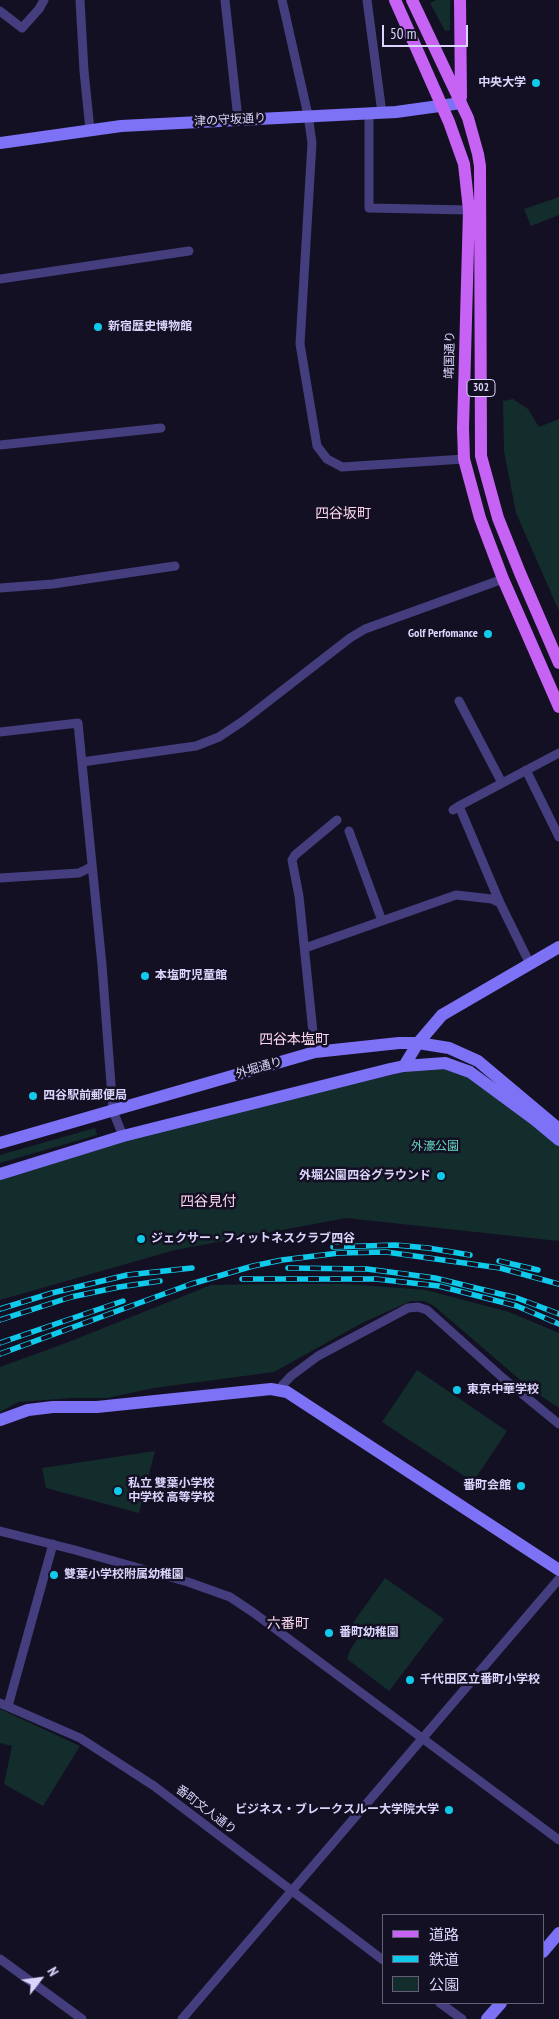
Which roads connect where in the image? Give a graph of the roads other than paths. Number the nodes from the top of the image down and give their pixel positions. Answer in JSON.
{"nodes":[{"id":1,"x":44,"y":0,"type":"edge"},
{"id":2,"x":80,"y":0,"type":"edge"},
{"id":3,"x":225,"y":0,"type":"edge"},
{"id":4,"x":282,"y":0,"type":"edge"},
{"id":5,"x":367,"y":0,"type":"edge"},
{"id":6,"x":395,"y":0,"type":"edge"},
{"id":7,"x":460,"y":0,"type":"edge"},
{"id":8,"x":416,"y":1,"type":"edge"},
{"id":9,"x":0,"y":11,"type":"edge"},
{"id":10,"x":460,"y":36,"type":"junction"},
{"id":11,"x":429,"y":38,"type":"junction"},
{"id":12,"x":456,"y":62,"type":"junction"},
{"id":13,"x":451,"y":83,"type":"junction"},
{"id":14,"x":461,"y":103,"type":"junction"},
{"id":15,"x":442,"y":106,"type":"junction"},
{"id":16,"x":376,"y":113,"type":"junction"},
{"id":17,"x":308,"y":115,"type":"junction"},
{"id":18,"x":238,"y":119,"type":"junction"},
{"id":19,"x":90,"y":130,"type":"junction"},
{"id":20,"x":0,"y":144,"type":"edge"},
{"id":21,"x":469,"y":210,"type":"junction"},
{"id":22,"x":189,"y":251,"type":"dead end"},
{"id":23,"x":0,"y":279,"type":"edge"},
{"id":24,"x":161,"y":428,"type":"dead end"},
{"id":25,"x":0,"y":445,"type":"edge"},
{"id":26,"x":464,"y":459,"type":"junction"},
{"id":27,"x":175,"y":566,"type":"dead end"},
{"id":28,"x":503,"y":579,"type":"junction"},
{"id":29,"x":0,"y":588,"type":"edge"},
{"id":30,"x":559,"y":663,"type":"edge"},
{"id":31,"x":460,"y":701,"type":"dead end"},
{"id":32,"x":559,"y":707,"type":"edge"},
{"id":33,"x":0,"y":732,"type":"edge"},
{"id":34,"x":559,"y":753,"type":"edge"},
{"id":35,"x":82,"y":762,"type":"junction"},
{"id":36,"x":526,"y":770,"type":"junction"},
{"id":37,"x":502,"y":783,"type":"junction"},
{"id":38,"x":338,"y":820,"type":"dead end"},
{"id":39,"x":350,"y":832,"type":"dead end"},
{"id":40,"x":559,"y":838,"type":"edge"},
{"id":41,"x":91,"y":867,"type":"junction"},
{"id":42,"x":0,"y":878,"type":"edge"},
{"id":43,"x":500,"y":903,"type":"junction"},
{"id":44,"x":382,"y":921,"type":"junction"},
{"id":45,"x":559,"y":947,"type":"edge"},
{"id":46,"x":305,"y":948,"type":"junction"},
{"id":47,"x":530,"y":964,"type":"junction"},
{"id":48,"x":418,"y":1043,"type":"junction"},
{"id":49,"x":315,"y":1052,"type":"junction"},
{"id":50,"x":404,"y":1066,"type":"junction"},
{"id":51,"x":113,"y":1110,"type":"junction"},
{"id":52,"x":559,"y":1129,"type":"edge"},
{"id":53,"x":123,"y":1136,"type":"junction"},
{"id":54,"x":559,"y":1140,"type":"edge"},
{"id":55,"x":0,"y":1143,"type":"edge"},
{"id":56,"x":0,"y":1174,"type":"edge"},
{"id":57,"x":278,"y":1390,"type":"junction"},
{"id":58,"x":0,"y":1420,"type":"edge"},
{"id":59,"x":559,"y":1424,"type":"edge"},
{"id":60,"x":0,"y":1531,"type":"edge"},
{"id":61,"x":54,"y":1544,"type":"junction"},
{"id":62,"x":559,"y":1570,"type":"edge"},
{"id":63,"x":559,"y":1579,"type":"edge"},
{"id":64,"x":4,"y":1704,"type":"edge"},
{"id":65,"x":423,"y":1738,"type":"junction"},
{"id":66,"x":559,"y":1840,"type":"edge"},
{"id":67,"x":293,"y":1891,"type":"junction"},
{"id":68,"x":559,"y":1933,"type":"edge"},
{"id":69,"x":544,"y":1951,"type":"edge"},
{"id":70,"x":0,"y":1959,"type":"edge"},
{"id":71,"x":382,"y":1959,"type":"edge"},
{"id":72,"x":441,"y":2004,"type":"edge"},
{"id":73,"x":500,"y":2004,"type":"edge"},
{"id":74,"x":82,"y":2019,"type":"edge"},
{"id":75,"x":182,"y":2019,"type":"edge"},
{"id":76,"x":462,"y":2019,"type":"edge"},
{"id":77,"x":487,"y":2019,"type":"edge"}],
"edges":[{"from":1,"to":9,"type":"street"},
{"from":2,"to":19,"type":"street"},
{"from":3,"to":18,"type":"street"},
{"from":4,"to":17,"type":"street"},
{"from":5,"to":16,"type":"street"},
{"from":6,"to":15,"type":"main road","name":"靖国通り","number":"302"},
{"from":7,"to":10,"type":"main road","number":"302"},
{"from":8,"to":11,"type":"main road","number":"302"},
{"from":10,"to":12,"type":"main road"},
{"from":10,"to":14,"type":"main road","number":"302"},
{"from":11,"to":12,"type":"main road"},
{"from":11,"to":13,"type":"main road","number":"302"},
{"from":12,"to":13,"type":"main road"},
{"from":13,"to":14,"type":"main road","number":"302"},
{"from":13,"to":15,"type":"main road"},
{"from":14,"to":15,"type":"street","name":"津の守坂通り"},
{"from":14,"to":30,"type":"main road","number":"302"},
{"from":15,"to":16,"type":"street","name":"津の守坂通り"},
{"from":15,"to":21,"type":"main road","name":"靖国通り","number":"302"},
{"from":16,"to":17,"type":"street","name":"津の守坂通り"},
{"from":16,"to":21,"type":"street"},
{"from":17,"to":18,"type":"street","name":"津の守坂通り"},
{"from":17,"to":26,"type":"street"},
{"from":18,"to":19,"type":"street","name":"津の守坂通り"},
{"from":19,"to":20,"type":"street","name":"津の守坂通り"},
{"from":21,"to":26,"type":"main road","name":"靖国通り","number":"302"},
{"from":22,"to":23,"type":"street"},
{"from":24,"to":25,"type":"street"},
{"from":26,"to":28,"type":"main road","name":"靖国通り","number":"302"},
{"from":27,"to":29,"type":"street"},
{"from":28,"to":32,"type":"main road","name":"靖国通り","number":"302"},
{"from":28,"to":35,"type":"street"},
{"from":31,"to":37,"type":"street"},
{"from":33,"to":35,"type":"street"},
{"from":34,"to":36,"type":"street"},
{"from":35,"to":41,"type":"street"},
{"from":36,"to":37,"type":"street"},
{"from":36,"to":40,"type":"street"},
{"from":37,"to":43,"type":"street"},
{"from":38,"to":46,"type":"street"},
{"from":39,"to":44,"type":"street"},
{"from":41,"to":42,"type":"street"},
{"from":41,"to":51,"type":"street"},
{"from":43,"to":44,"type":"street"},
{"from":43,"to":47,"type":"street"},
{"from":44,"to":46,"type":"street"},
{"from":45,"to":47,"type":"street"},
{"from":46,"to":49,"type":"street"},
{"from":47,"to":48,"type":"street"},
{"from":48,"to":49,"type":"street","name":"外堀通り"},
{"from":48,"to":50,"type":"street"},
{"from":48,"to":52,"type":"street","name":"外堀通り"},
{"from":49,"to":51,"type":"street","name":"外堀通り"},
{"from":50,"to":53,"type":"street"},
{"from":50,"to":54,"type":"street"},
{"from":51,"to":53,"type":"street"},
{"from":51,"to":55,"type":"street","name":"外堀通り"},
{"from":53,"to":56,"type":"street"},
{"from":57,"to":58,"type":"street"},
{"from":57,"to":59,"type":"street"},
{"from":57,"to":62,"type":"street"},
{"from":60,"to":61,"type":"street"},
{"from":61,"to":64,"type":"street"},
{"from":61,"to":65,"type":"street"},
{"from":63,"to":65,"type":"street"},
{"from":64,"to":67,"type":"street","name":"番町文人通り"},
{"from":65,"to":66,"type":"street"},
{"from":65,"to":67,"type":"street"},
{"from":67,"to":71,"type":"street","name":"番町文人通り"},
{"from":67,"to":75,"type":"street"},
{"from":68,"to":69,"type":"street"},
{"from":70,"to":74,"type":"street"},
{"from":72,"to":76,"type":"street"},
{"from":73,"to":77,"type":"street"}]}
